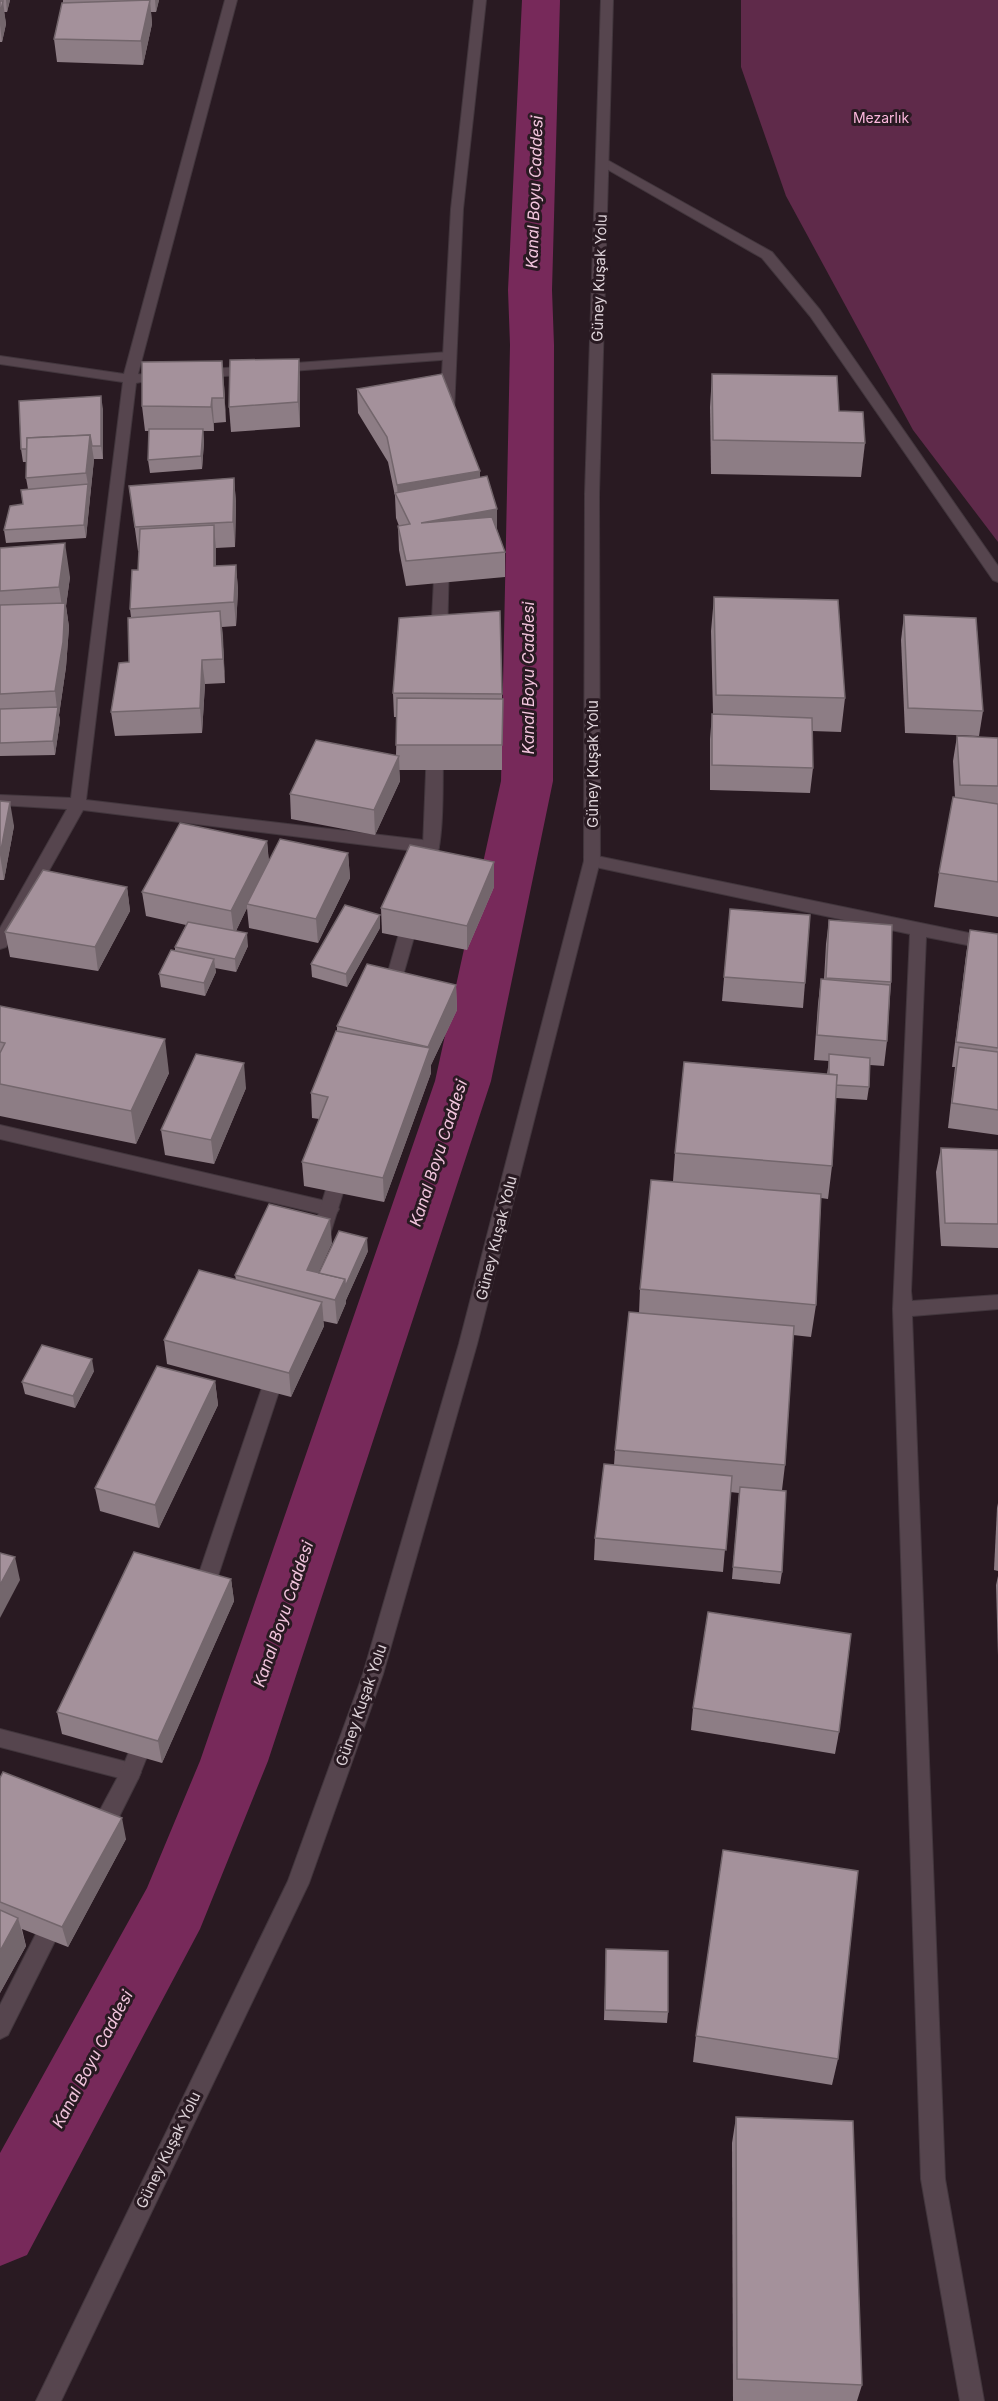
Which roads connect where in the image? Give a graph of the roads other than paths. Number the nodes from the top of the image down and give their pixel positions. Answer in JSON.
{"nodes":[{"id":1,"x":231,"y":0,"type":"edge"},
{"id":2,"x":480,"y":0,"type":"edge"},
{"id":3,"x":607,"y":0,"type":"edge"},
{"id":4,"x":603,"y":161,"type":"junction"},
{"id":5,"x":449,"y":356,"type":"junction"},
{"id":6,"x":0,"y":360,"type":"edge"},
{"id":7,"x":186,"y":375,"type":"edge"},
{"id":8,"x":153,"y":377,"type":"edge"},
{"id":9,"x":130,"y":379,"type":"junction"},
{"id":10,"x":447,"y":428,"type":"edge"},
{"id":11,"x":442,"y":548,"type":"edge"},
{"id":12,"x":998,"y":576,"type":"edge"},
{"id":13,"x":438,"y":656,"type":"edge"},
{"id":14,"x":435,"y":728,"type":"edge"},
{"id":15,"x":0,"y":800,"type":"edge"},
{"id":16,"x":78,"y":804,"type":"junction"},
{"id":17,"x":431,"y":848,"type":"junction"},
{"id":18,"x":592,"y":861,"type":"junction"},
{"id":19,"x":918,"y":930,"type":"junction"},
{"id":20,"x":0,"y":943,"type":"edge"},
{"id":21,"x":998,"y":945,"type":"edge"},
{"id":22,"x":387,"y":1006,"type":"edge"},
{"id":23,"x":0,"y":1132,"type":"edge"},
{"id":24,"x":346,"y":1152,"type":"edge"},
{"id":25,"x":330,"y":1209,"type":"junction"},
{"id":26,"x":315,"y":1254,"type":"edge"},
{"id":27,"x":998,"y":1302,"type":"edge"},
{"id":28,"x":902,"y":1309,"type":"junction"},
{"id":29,"x":282,"y":1354,"type":"edge"},
{"id":30,"x":195,"y":1611,"type":"edge"},
{"id":31,"x":152,"y":1719,"type":"edge"},
{"id":32,"x":0,"y":1738,"type":"edge"},
{"id":33,"x":131,"y":1772,"type":"junction"},
{"id":34,"x":87,"y":1858,"type":"edge"},
{"id":35,"x":65,"y":1900,"type":"edge"},
{"id":36,"x":0,"y":2028,"type":"edge"},
{"id":37,"x":48,"y":2401,"type":"edge"},
{"id":38,"x":972,"y":2401,"type":"edge"}],
"edges":[{"from":1,"to":9,"type":"street"},
{"from":2,"to":5,"type":"street"},
{"from":3,"to":4,"type":"street","name":"Güney Kuşak Yolu"},
{"from":4,"to":12,"type":"street"},
{"from":4,"to":18,"type":"street","name":"Güney Kuşak Yolu"},
{"from":5,"to":7,"type":"street"},
{"from":5,"to":10,"type":"street"},
{"from":6,"to":9,"type":"street"},
{"from":8,"to":9,"type":"street"},
{"from":9,"to":16,"type":"street"},
{"from":11,"to":13,"type":"street"},
{"from":14,"to":17,"type":"street"},
{"from":15,"to":16,"type":"street"},
{"from":16,"to":17,"type":"street"},
{"from":16,"to":20,"type":"street"},
{"from":17,"to":22,"type":"street"},
{"from":18,"to":19,"type":"street"},
{"from":18,"to":37,"type":"street","name":"Güney Kuşak Yolu"},
{"from":19,"to":21,"type":"street"},
{"from":19,"to":28,"type":"street"},
{"from":23,"to":25,"type":"street"},
{"from":24,"to":25,"type":"street"},
{"from":25,"to":26,"type":"street"},
{"from":27,"to":28,"type":"street"},
{"from":28,"to":38,"type":"street"},
{"from":29,"to":30,"type":"street"},
{"from":31,"to":33,"type":"street"},
{"from":32,"to":33,"type":"street"},
{"from":33,"to":34,"type":"street"},
{"from":35,"to":36,"type":"street"}]}
